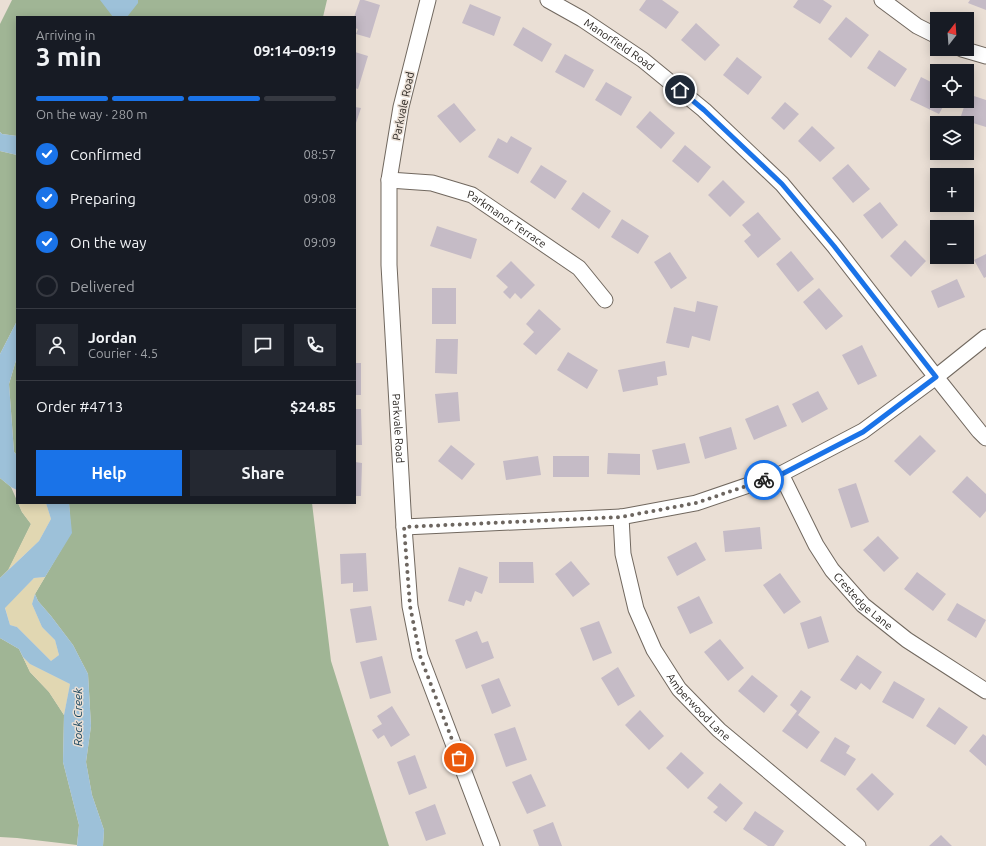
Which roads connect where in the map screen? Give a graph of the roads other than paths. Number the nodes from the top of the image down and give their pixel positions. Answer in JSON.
{"nodes":[{"id":1,"x":428,"y":0,"type":"edge"},
{"id":2,"x":548,"y":0,"type":"edge"},
{"id":3,"x":882,"y":0,"type":"edge"},
{"id":4,"x":930,"y":32,"type":"edge"},
{"id":5,"x":974,"y":52,"type":"edge"},
{"id":6,"x":986,"y":56,"type":"edge"},
{"id":7,"x":389,"y":180,"type":"junction"},
{"id":8,"x":605,"y":300,"type":"dead end"},
{"id":9,"x":986,"y":337,"type":"edge"},
{"id":10,"x":936,"y":377,"type":"junction"},
{"id":11,"x":986,"y":438,"type":"edge"},
{"id":12,"x":782,"y":474,"type":"junction"},
{"id":13,"x":621,"y":517,"type":"junction"},
{"id":14,"x":404,"y":527,"type":"junction"},
{"id":15,"x":986,"y":691,"type":"edge"},
{"id":16,"x":492,"y":846,"type":"edge"},
{"id":17,"x":858,"y":846,"type":"edge"}],
"edges":[{"from":1,"to":7,"type":"street","name":"Parkvale Road"},
{"from":2,"to":10,"type":"street","name":"Manorfield Road"},
{"from":3,"to":4,"type":"street"},
{"from":5,"to":6,"type":"street"},
{"from":7,"to":8,"type":"street","name":"Parkmanor Terrace"},
{"from":7,"to":14,"type":"street","name":"Parkvale Road"},
{"from":9,"to":10,"type":"street"},
{"from":10,"to":11,"type":"street","name":"Manorfield Road"},
{"from":10,"to":12,"type":"street"},
{"from":12,"to":13,"type":"street"},
{"from":12,"to":15,"type":"street","name":"Crestedge Lane"},
{"from":13,"to":14,"type":"street"},
{"from":13,"to":17,"type":"street","name":"Amberwood Lane"},
{"from":14,"to":16,"type":"street","name":"Parkvale Road"}]}
